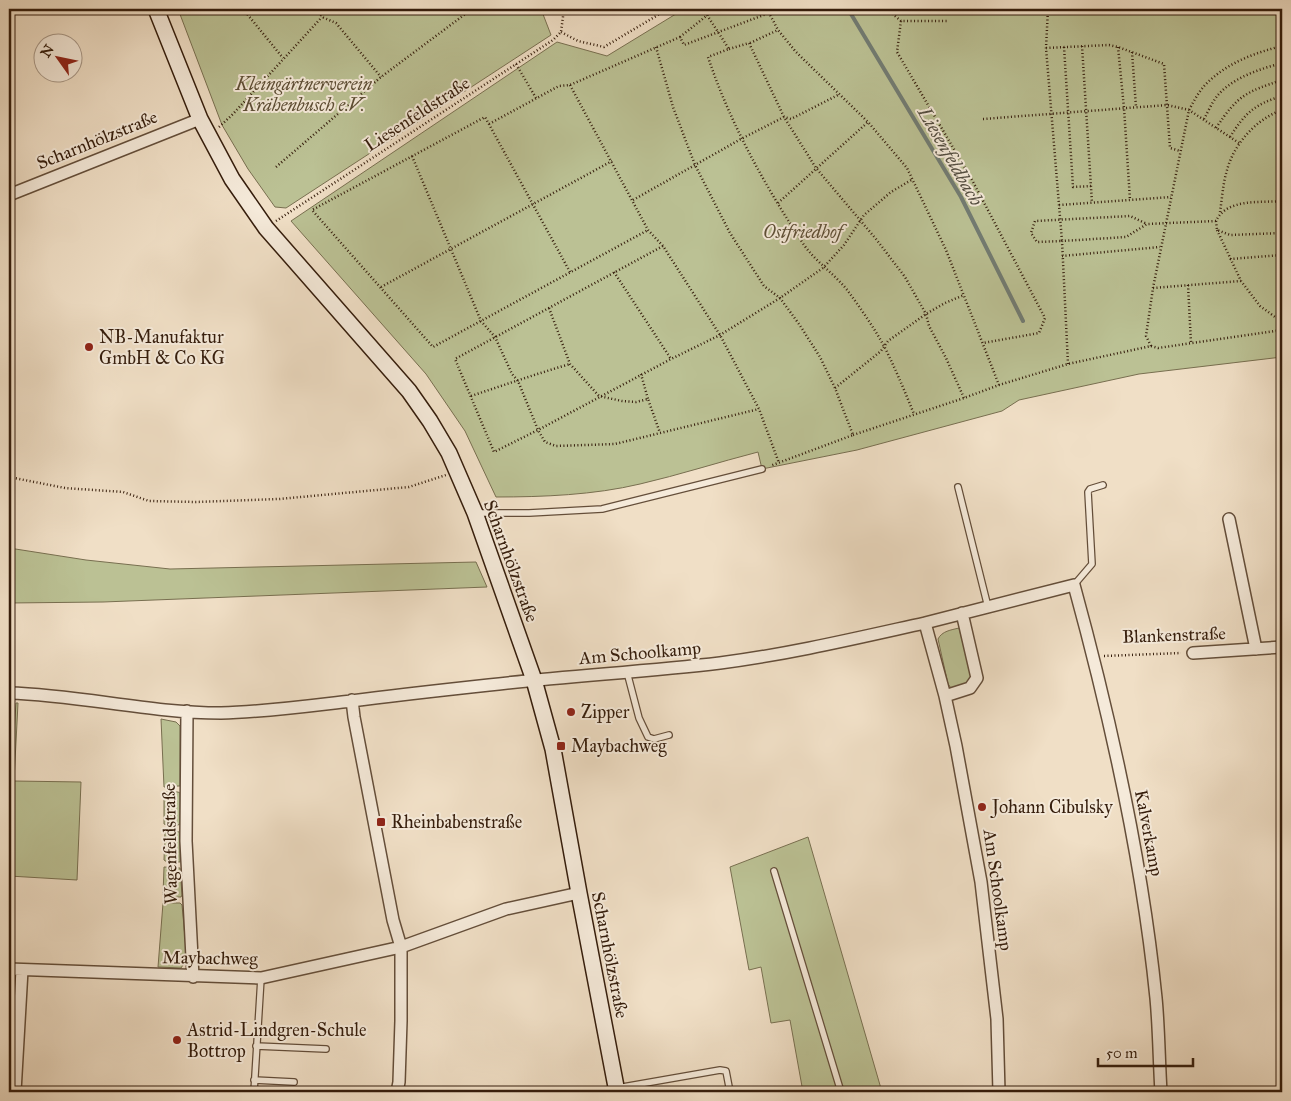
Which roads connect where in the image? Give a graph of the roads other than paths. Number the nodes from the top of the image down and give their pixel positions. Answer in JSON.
{"nodes":[{"id":1,"x":156,"y":9,"type":"edge"},
{"id":2,"x":200,"y":119,"type":"junction"},
{"id":3,"x":9,"y":195,"type":"edge"},
{"id":4,"x":762,"y":469,"type":"road end"},
{"id":5,"x":1103,"y":485,"type":"dead end"},
{"id":6,"x":958,"y":486,"type":"dead end"},
{"id":7,"x":475,"y":513,"type":"junction"},
{"id":8,"x":1229,"y":518,"type":"dead end"},
{"id":9,"x":1074,"y":585,"type":"junction"},
{"id":10,"x":988,"y":607,"type":"junction"},
{"id":11,"x":962,"y":613,"type":"junction"},
{"id":12,"x":925,"y":623,"type":"junction"},
{"id":13,"x":1282,"y":647,"type":"edge"},
{"id":14,"x":1256,"y":649,"type":"junction"},
{"id":15,"x":1193,"y":653,"type":"road end"},
{"id":16,"x":627,"y":672,"type":"junction"},
{"id":17,"x":534,"y":680,"type":"junction"},
{"id":18,"x":9,"y":693,"type":"edge"},
{"id":19,"x":945,"y":696,"type":"junction"},
{"id":20,"x":352,"y":700,"type":"junction"},
{"id":21,"x":187,"y":711,"type":"junction"},
{"id":22,"x":669,"y":735,"type":"dead end"},
{"id":23,"x":774,"y":871,"type":"dead end"},
{"id":24,"x":579,"y":893,"type":"junction"},
{"id":25,"x":401,"y":947,"type":"junction"},
{"id":26,"x":9,"y":969,"type":"edge"},
{"id":27,"x":22,"y":970,"type":"junction"},
{"id":28,"x":193,"y":977,"type":"junction"},
{"id":29,"x":261,"y":978,"type":"junction"},
{"id":30,"x":256,"y":1046,"type":"junction"},
{"id":31,"x":326,"y":1049,"type":"dead end"},
{"id":32,"x":254,"y":1080,"type":"junction"},
{"id":33,"x":294,"y":1082,"type":"dead end"},
{"id":34,"x":13,"y":1090,"type":"edge"},
{"id":35,"x":617,"y":1090,"type":"edge"},
{"id":36,"x":254,"y":1092,"type":"edge"},
{"id":37,"x":397,"y":1092,"type":"edge"},
{"id":38,"x":730,"y":1092,"type":"edge"},
{"id":39,"x":841,"y":1092,"type":"edge"},
{"id":40,"x":999,"y":1092,"type":"edge"},
{"id":41,"x":1161,"y":1092,"type":"edge"}],
"edges":[{"from":1,"to":2,"type":"main road","name":"Scharnhölzstraße"},
{"from":2,"to":3,"type":"street","name":"Scharnhölzstraße"},
{"from":2,"to":7,"type":"main road","name":"Scharnhölzstraße"},
{"from":4,"to":7,"type":"lane"},
{"from":5,"to":9,"type":"lane"},
{"from":6,"to":10,"type":"lane"},
{"from":7,"to":17,"type":"main road","name":"Scharnhölzstraße"},
{"from":8,"to":14,"type":"street","name":"Blankenstraße"},
{"from":9,"to":10,"type":"street","name":"Am Schoolkamp"},
{"from":9,"to":41,"type":"street","name":"Kalverkamp"},
{"from":10,"to":11,"type":"street","name":"Am Schoolkamp"},
{"from":11,"to":12,"type":"street","name":"Am Schoolkamp"},
{"from":11,"to":19,"type":"street"},
{"from":12,"to":16,"type":"street","name":"Am Schoolkamp"},
{"from":12,"to":19,"type":"street","name":"Am Schoolkamp"},
{"from":13,"to":14,"type":"street","name":"Blankenstraße"},
{"from":14,"to":15,"type":"street","name":"Blankenstraße"},
{"from":16,"to":17,"type":"street","name":"Am Schoolkamp"},
{"from":16,"to":22,"type":"lane"},
{"from":17,"to":20,"type":"street"},
{"from":17,"to":24,"type":"main road","name":"Scharnhölzstraße"},
{"from":18,"to":21,"type":"street"},
{"from":19,"to":40,"type":"street","name":"Am Schoolkamp"},
{"from":20,"to":21,"type":"street"},
{"from":20,"to":25,"type":"street"},
{"from":21,"to":28,"type":"street","name":"Wagenfeldstraße"},
{"from":23,"to":39,"type":"lane"},
{"from":24,"to":25,"type":"street","name":"Maybachweg"},
{"from":24,"to":35,"type":"main road","name":"Scharnhölzstraße"},
{"from":25,"to":29,"type":"street","name":"Maybachweg"},
{"from":25,"to":37,"type":"street"},
{"from":26,"to":27,"type":"street","name":"Maybachweg"},
{"from":27,"to":28,"type":"street","name":"Maybachweg"},
{"from":27,"to":34,"type":"street"},
{"from":28,"to":29,"type":"street","name":"Maybachweg"},
{"from":29,"to":30,"type":"lane"},
{"from":30,"to":31,"type":"lane"},
{"from":30,"to":32,"type":"lane"},
{"from":32,"to":33,"type":"lane"},
{"from":32,"to":36,"type":"lane"},
{"from":35,"to":38,"type":"lane"}]}
